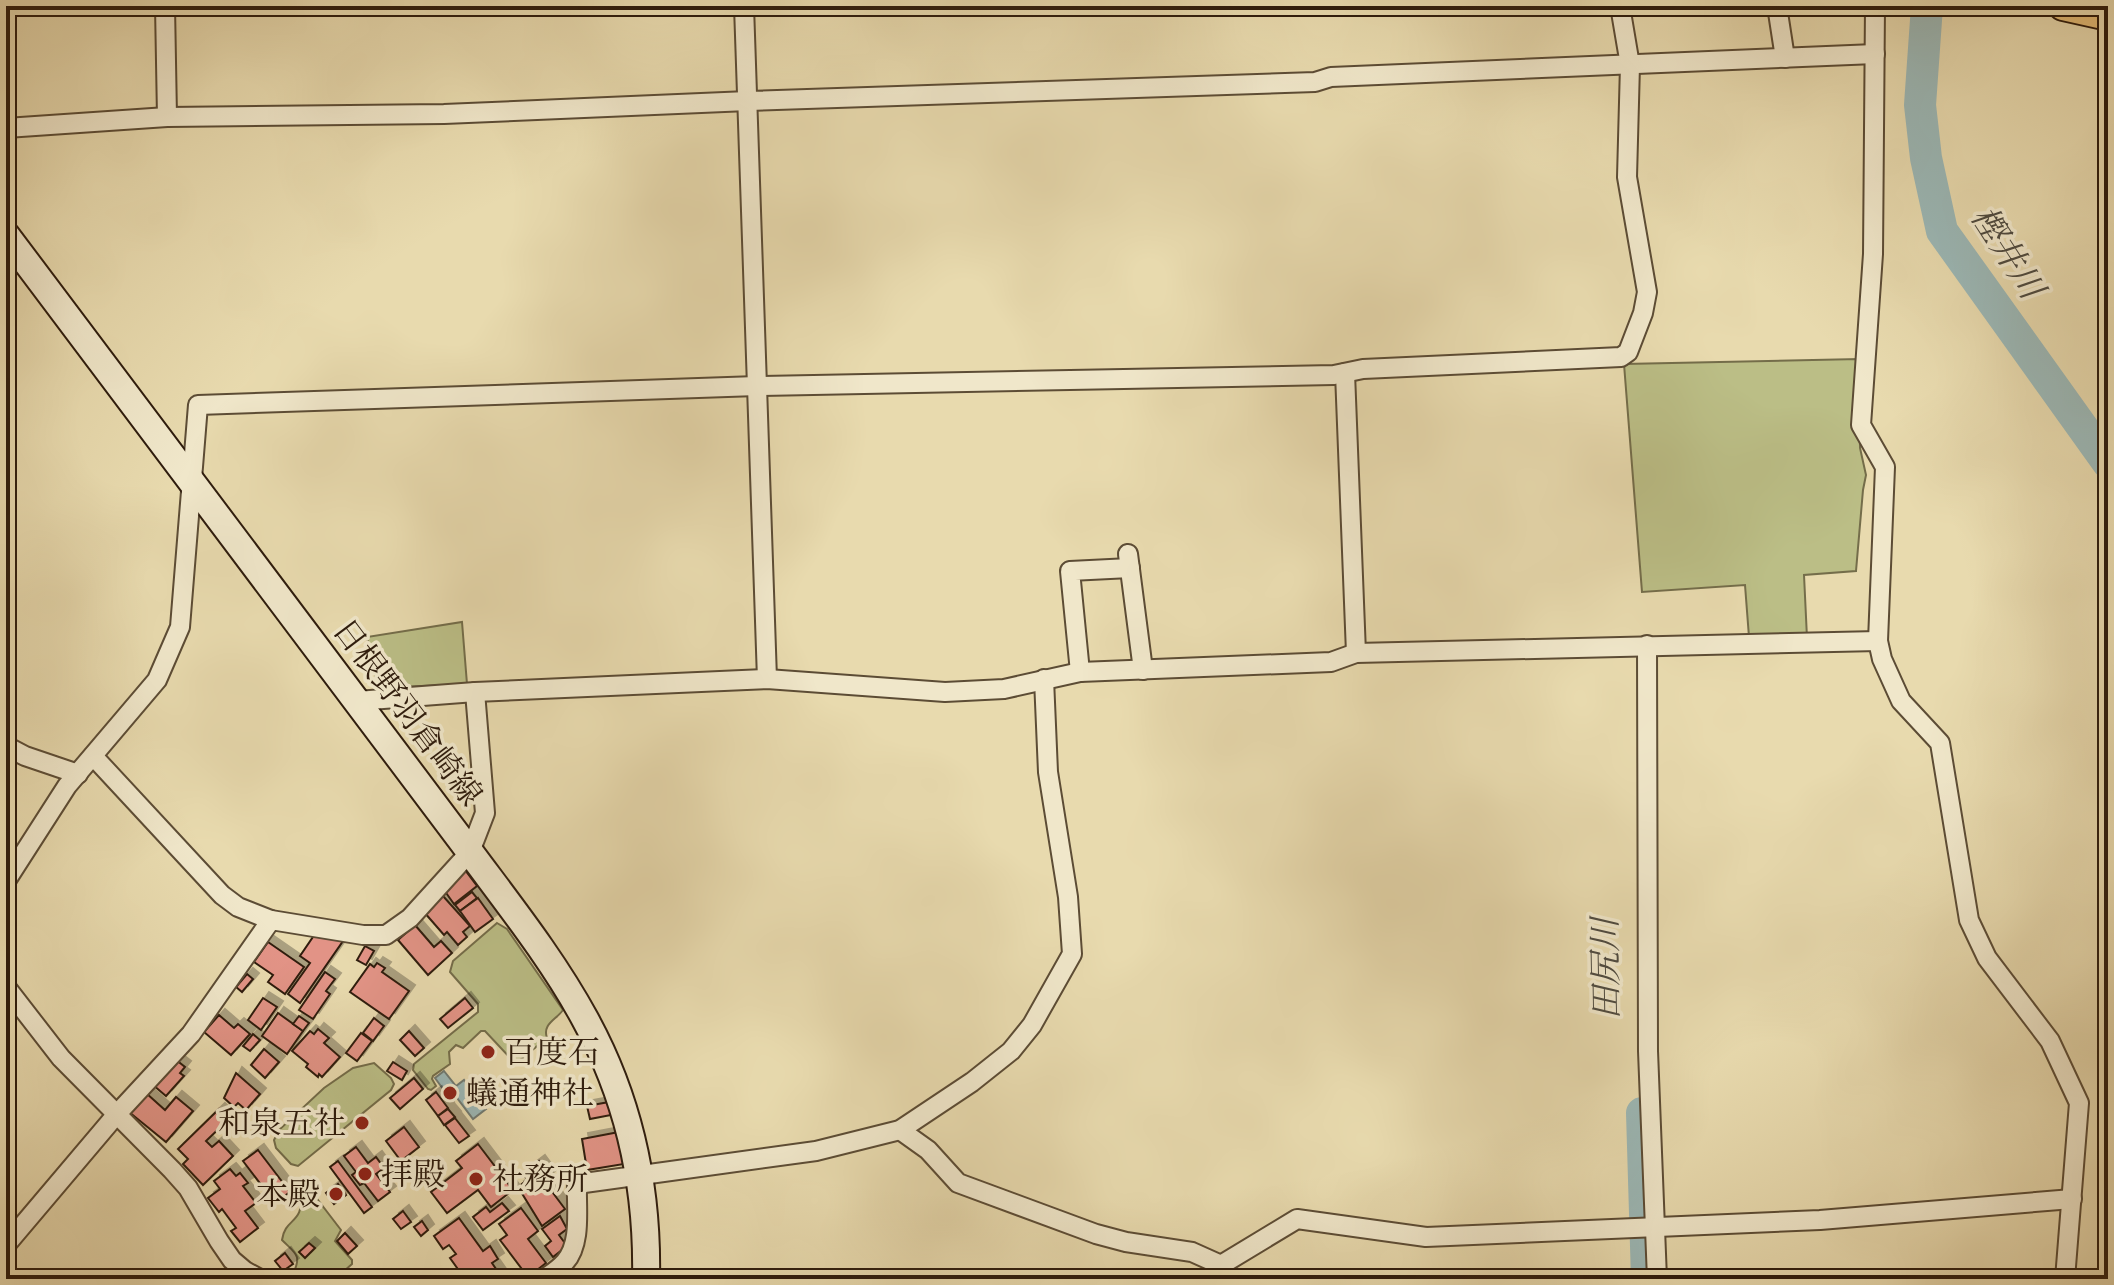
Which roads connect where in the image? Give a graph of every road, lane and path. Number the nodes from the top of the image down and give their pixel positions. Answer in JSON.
{"nodes":[{"id":1,"x":165,"y":6,"type":"edge"},
{"id":2,"x":744,"y":6,"type":"edge"},
{"id":3,"x":1620,"y":6,"type":"edge"},
{"id":4,"x":1777,"y":6,"type":"edge"},
{"id":5,"x":1875,"y":6,"type":"edge"},
{"id":6,"x":2063,"y":6,"type":"edge"},
{"id":7,"x":2108,"y":16,"type":"edge"},
{"id":8,"x":1875,"y":54,"type":"junction"},
{"id":9,"x":1785,"y":58,"type":"junction"},
{"id":10,"x":1630,"y":65,"type":"junction"},
{"id":11,"x":748,"y":101,"type":"junction"},
{"id":12,"x":167,"y":117,"type":"junction"},
{"id":13,"x":6,"y":128,"type":"edge"},
{"id":14,"x":9,"y":242,"type":"edge"},
{"id":15,"x":6,"y":273,"type":"edge"},
{"id":16,"x":1345,"y":373,"type":"junction"},
{"id":17,"x":757,"y":386,"type":"junction"},
{"id":18,"x":192,"y":481,"type":"junction"},
{"id":19,"x":1878,"y":641,"type":"junction"},
{"id":20,"x":1647,"y":645,"type":"junction"},
{"id":21,"x":1356,"y":653,"type":"junction"},
{"id":22,"x":1143,"y":670,"type":"junction"},
{"id":23,"x":1080,"y":672,"type":"junction"},
{"id":24,"x":767,"y":679,"type":"junction"},
{"id":25,"x":1044,"y":679,"type":"junction"},
{"id":26,"x":475,"y":692,"type":"junction"},
{"id":27,"x":357,"y":701,"type":"junction"},
{"id":28,"x":6,"y":746,"type":"edge"},
{"id":29,"x":93,"y":756,"type":"junction"},
{"id":30,"x":78,"y":774,"type":"junction"},
{"id":31,"x":470,"y":852,"type":"junction"},
{"id":32,"x":6,"y":881,"type":"edge"},
{"id":33,"x":271,"y":920,"type":"junction"},
{"id":34,"x":6,"y":987,"type":"edge"},
{"id":35,"x":116,"y":1115,"type":"junction"},
{"id":36,"x":900,"y":1130,"type":"junction"},
{"id":37,"x":640,"y":1175,"type":"junction"},
{"id":38,"x":2072,"y":1199,"type":"junction"},
{"id":39,"x":1655,"y":1226,"type":"junction"},
{"id":40,"x":6,"y":1245,"type":"edge"},
{"id":41,"x":260,"y":1279,"type":"edge"},
{"id":42,"x":544,"y":1279,"type":"edge"},
{"id":43,"x":646,"y":1279,"type":"edge"},
{"id":44,"x":1657,"y":1279,"type":"edge"},
{"id":45,"x":2065,"y":1279,"type":"edge"}],
"edges":[{"from":1,"to":12,"type":"street"},
{"from":2,"to":11,"type":"street"},
{"from":3,"to":10,"type":"street"},
{"from":4,"to":9,"type":"street"},
{"from":5,"to":8,"type":"street"},
{"from":6,"to":7,"type":"main road"},
{"from":8,"to":9,"type":"street"},
{"from":8,"to":19,"type":"street"},
{"from":9,"to":10,"type":"street"},
{"from":10,"to":11,"type":"street"},
{"from":10,"to":16,"type":"street"},
{"from":11,"to":12,"type":"street"},
{"from":11,"to":17,"type":"street"},
{"from":12,"to":13,"type":"street"},
{"from":14,"to":15,"type":"main road"},
{"from":14,"to":18,"type":"main road","name":"日根野羽倉崎線"},
{"from":16,"to":17,"type":"street"},
{"from":16,"to":21,"type":"street"},
{"from":17,"to":18,"type":"street"},
{"from":17,"to":24,"type":"street"},
{"from":18,"to":27,"type":"main road","name":"日根野羽倉崎線"},
{"from":18,"to":29,"type":"street"},
{"from":19,"to":20,"type":"street"},
{"from":19,"to":38,"type":"street"},
{"from":20,"to":21,"type":"street"},
{"from":20,"to":39,"type":"street"},
{"from":21,"to":22,"type":"street"},
{"from":22,"to":23,"type":"street"},
{"from":22,"to":23,"type":"street"},
{"from":23,"to":25,"type":"street"},
{"from":24,"to":25,"type":"street"},
{"from":24,"to":26,"type":"street"},
{"from":25,"to":36,"type":"street"},
{"from":26,"to":27,"type":"street"},
{"from":26,"to":31,"type":"street"},
{"from":27,"to":31,"type":"main road","name":"日根野羽倉崎線"},
{"from":28,"to":30,"type":"street"},
{"from":29,"to":30,"type":"street"},
{"from":29,"to":33,"type":"street"},
{"from":30,"to":32,"type":"street"},
{"from":31,"to":33,"type":"street"},
{"from":31,"to":37,"type":"main road","name":"日根野羽倉崎線"},
{"from":33,"to":35,"type":"street"},
{"from":34,"to":35,"type":"street"},
{"from":35,"to":40,"type":"street"},
{"from":35,"to":41,"type":"street"},
{"from":36,"to":37,"type":"street"},
{"from":36,"to":39,"type":"street"},
{"from":37,"to":42,"type":"street"},
{"from":37,"to":43,"type":"main road","name":"日根野羽倉崎線"},
{"from":38,"to":39,"type":"street"},
{"from":38,"to":45,"type":"street"},
{"from":39,"to":44,"type":"street"}]}
